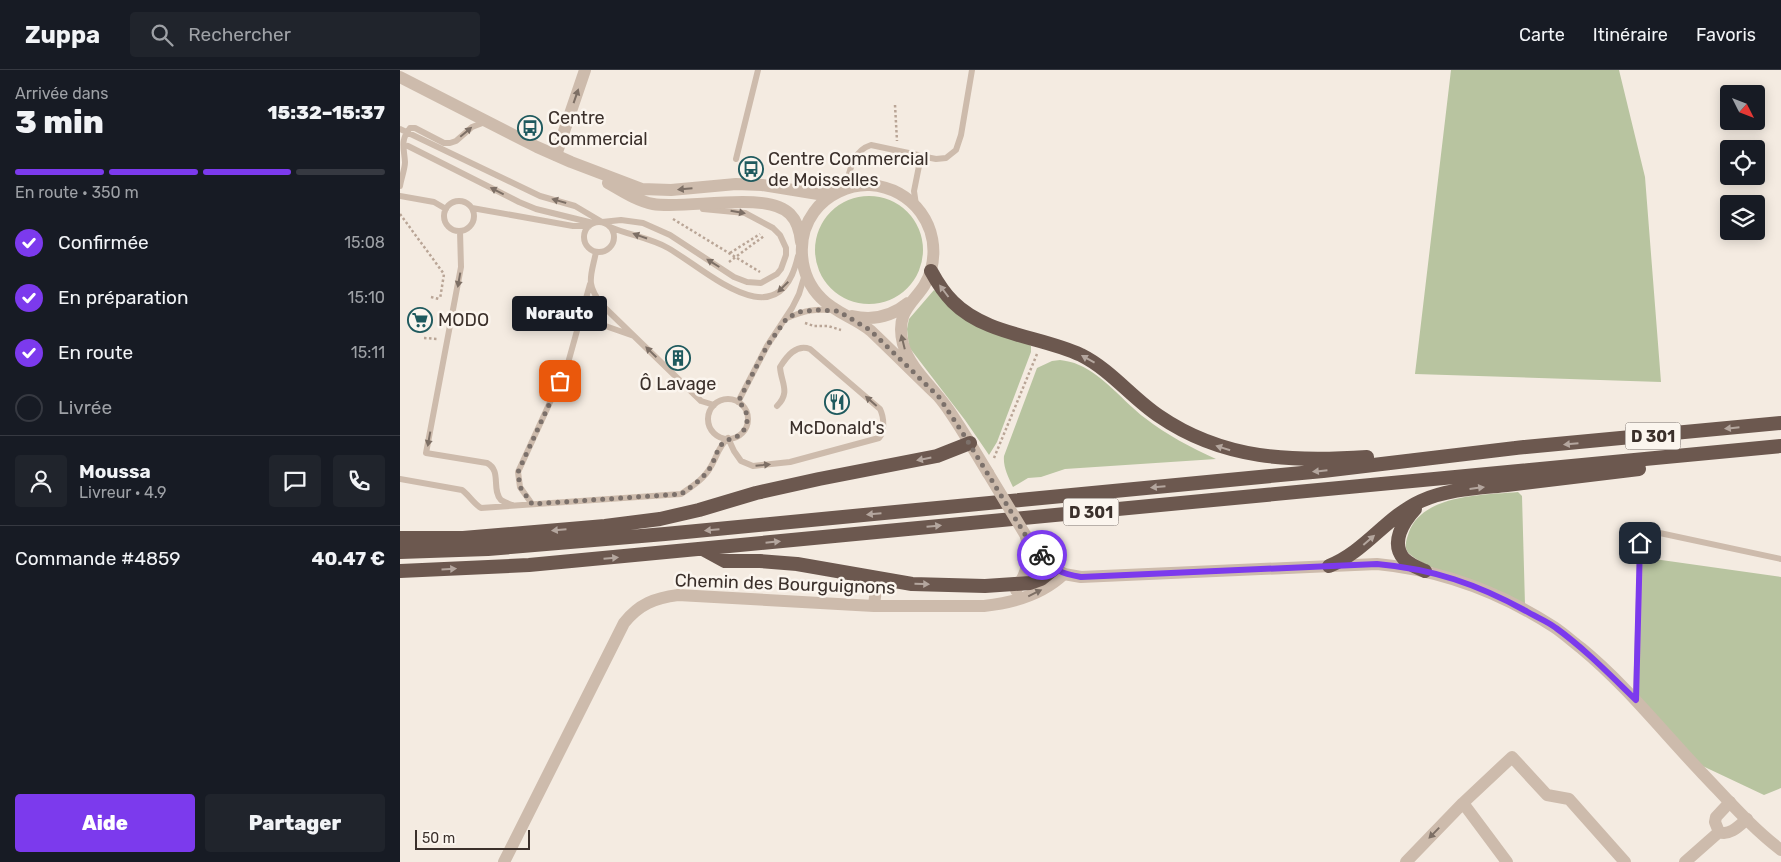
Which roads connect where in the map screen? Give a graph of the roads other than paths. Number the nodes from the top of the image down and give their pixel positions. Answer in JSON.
{"nodes":[{"id":1,"x":585,"y":70,"type":"edge"},
{"id":2,"x":758,"y":70,"type":"edge"},
{"id":3,"x":972,"y":70,"type":"edge"},
{"id":4,"x":400,"y":77,"type":"edge"},
{"id":5,"x":487,"y":122,"type":"junction"},
{"id":6,"x":403,"y":130,"type":"edge"},
{"id":7,"x":408,"y":146,"type":"dead end"},
{"id":8,"x":556,"y":155,"type":"junction"},
{"id":9,"x":921,"y":156,"type":"junction"},
{"id":10,"x":736,"y":159,"type":"dead end"},
{"id":11,"x":571,"y":162,"type":"junction"},
{"id":12,"x":400,"y":186,"type":"edge"},
{"id":13,"x":841,"y":190,"type":"junction"},
{"id":14,"x":400,"y":196,"type":"edge"},
{"id":15,"x":655,"y":204,"type":"junction"},
{"id":16,"x":916,"y":206,"type":"junction"},
{"id":17,"x":472,"y":208,"type":"junction"},
{"id":18,"x":446,"y":209,"type":"junction"},
{"id":19,"x":602,"y":222,"type":"junction"},
{"id":20,"x":591,"y":224,"type":"junction"},
{"id":21,"x":610,"y":227,"type":"junction"},
{"id":22,"x":460,"y":231,"type":"junction"},
{"id":23,"x":802,"y":243,"type":"junction"},
{"id":24,"x":596,"y":252,"type":"junction"},
{"id":25,"x":931,"y":271,"type":"junction"},
{"id":26,"x":805,"y":272,"type":"junction"},
{"id":27,"x":590,"y":284,"type":"junction"},
{"id":28,"x":910,"y":302,"type":"junction"},
{"id":29,"x":585,"y":304,"type":"junction"},
{"id":30,"x":841,"y":313,"type":"junction"},
{"id":31,"x":787,"y":318,"type":"junction"},
{"id":32,"x":635,"y":336,"type":"junction"},
{"id":33,"x":939,"y":397,"type":"junction"},
{"id":34,"x":738,"y":402,"type":"junction"},
{"id":35,"x":714,"y":404,"type":"junction"},
{"id":36,"x":777,"y":406,"type":"dead end"},
{"id":37,"x":1781,"y":423,"type":"edge"},
{"id":38,"x":728,"y":438,"type":"junction"},
{"id":39,"x":970,"y":443,"type":"junction"},
{"id":40,"x":1781,"y":446,"type":"edge"},
{"id":41,"x":1524,"y":448,"type":"junction"},
{"id":42,"x":1781,"y":452,"type":"edge"},
{"id":43,"x":400,"y":479,"type":"edge"},
{"id":44,"x":1429,"y":498,"type":"junction"},
{"id":45,"x":532,"y":504,"type":"junction"},
{"id":46,"x":513,"y":506,"type":"junction"},
{"id":47,"x":1026,"y":536,"type":"junction"},
{"id":48,"x":400,"y":538,"type":"edge"},
{"id":49,"x":703,"y":550,"type":"junction"},
{"id":50,"x":400,"y":552,"type":"edge"},
{"id":51,"x":1781,"y":559,"type":"edge"},
{"id":52,"x":1328,"y":566,"type":"junction"},
{"id":53,"x":400,"y":571,"type":"edge"},
{"id":54,"x":1060,"y":571,"type":"junction"},
{"id":55,"x":1425,"y":571,"type":"junction"},
{"id":56,"x":877,"y":579,"type":"junction"},
{"id":57,"x":1020,"y":584,"type":"junction"},
{"id":58,"x":1002,"y":604,"type":"junction"},
{"id":59,"x":874,"y":606,"type":"junction"},
{"id":60,"x":1636,"y":700,"type":"junction"},
{"id":61,"x":1730,"y":802,"type":"junction"},
{"id":62,"x":1463,"y":803,"type":"junction"},
{"id":63,"x":1744,"y":817,"type":"junction"},
{"id":64,"x":1720,"y":832,"type":"junction"},
{"id":65,"x":1781,"y":850,"type":"edge"},
{"id":66,"x":504,"y":862,"type":"edge"},
{"id":67,"x":1406,"y":862,"type":"edge"},
{"id":68,"x":1507,"y":862,"type":"edge"},
{"id":69,"x":1625,"y":862,"type":"edge"},
{"id":70,"x":1685,"y":862,"type":"edge"}],
"edges":[{"from":8,"to":1,"type":"street","one_way":true},
{"from":2,"to":10,"type":"lane"},
{"from":3,"to":9,"type":"lane"},
{"from":4,"to":5,"type":"street"},
{"from":6,"to":5,"type":"lane","one_way":true},
{"from":5,"to":8,"type":"street"},
{"from":6,"to":12,"type":"lane"},
{"from":19,"to":6,"type":"lane","one_way":true},
{"from":20,"to":7,"type":"lane","one_way":true},
{"from":8,"to":11,"type":"street"},
{"from":9,"to":13,"type":"lane"},
{"from":9,"to":16,"type":"lane"},
{"from":13,"to":11,"type":"street","one_way":true},
{"from":11,"to":15,"type":"street"},
{"from":13,"to":16,"type":"street"},
{"from":13,"to":23,"type":"street"},
{"from":14,"to":18,"type":"lane"},
{"from":15,"to":19,"type":"lane","one_way":true},
{"from":15,"to":23,"type":"street"},
{"from":16,"to":25,"type":"street"},
{"from":17,"to":18,"type":"lane"},
{"from":17,"to":20,"type":"lane"},
{"from":17,"to":22,"type":"lane"},
{"from":18,"to":22,"type":"lane"},
{"from":19,"to":20,"type":"lane"},
{"from":19,"to":21,"type":"lane"},
{"from":20,"to":24,"type":"lane"},
{"from":23,"to":21,"type":"lane","one_way":true},
{"from":21,"to":24,"type":"lane"},
{"from":22,"to":46,"type":"lane","one_way":true},
{"from":23,"to":26,"type":"street"},
{"from":24,"to":27,"type":"lane"},
{"from":25,"to":28,"type":"street"},
{"from":41,"to":25,"type":"highway","one_way":true},
{"from":26,"to":30,"type":"street"},
{"from":26,"to":31,"type":"lane"},
{"from":27,"to":29,"type":"lane"},
{"from":27,"to":32,"type":"lane"},
{"from":28,"to":30,"type":"street"},
{"from":33,"to":28,"type":"street","one_way":true},
{"from":29,"to":32,"type":"lane"},
{"from":29,"to":45,"type":"lane"},
{"from":30,"to":31,"type":"lane"},
{"from":30,"to":33,"type":"street"},
{"from":31,"to":34,"type":"lane"},
{"from":35,"to":32,"type":"lane","one_way":true},
{"from":33,"to":39,"type":"street"},
{"from":34,"to":35,"type":"lane"},
{"from":34,"to":38,"type":"lane"},
{"from":35,"to":38,"type":"lane"},
{"from":38,"to":36,"type":"lane","one_way":true},
{"from":37,"to":41,"type":"highway","number":"D 301","one_way":true},
{"from":38,"to":45,"type":"lane"},
{"from":39,"to":47,"type":"street","bridge":true},
{"from":39,"to":48,"type":"highway","one_way":true},
{"from":49,"to":40,"type":"highway","number":"D 301","one_way":true},
{"from":41,"to":50,"type":"highway","number":"D 301","one_way":true},
{"from":44,"to":42,"type":"highway","one_way":true},
{"from":43,"to":46,"type":"lane"},
{"from":52,"to":44,"type":"highway","one_way":true},
{"from":44,"to":55,"type":"highway"},
{"from":45,"to":46,"type":"lane"},
{"from":47,"to":54,"type":"street"},
{"from":47,"to":57,"type":"street"},
{"from":53,"to":49,"type":"highway","number":"D 301","one_way":true},
{"from":49,"to":56,"type":"highway"},
{"from":51,"to":60,"type":"lane"},
{"from":52,"to":54,"type":"street"},
{"from":52,"to":55,"type":"street"},
{"from":54,"to":57,"type":"highway"},
{"from":58,"to":54,"type":"street","name":"Chemin des Bourguignons","one_way":true},
{"from":55,"to":60,"type":"street"},
{"from":56,"to":57,"type":"highway","one_way":true},
{"from":56,"to":59,"type":"street"},
{"from":57,"to":58,"type":"street"},
{"from":58,"to":59,"type":"street","name":"Chemin des Bourguignons"},
{"from":59,"to":66,"type":"street","name":"Chemin des Bourguignons"},
{"from":60,"to":61,"type":"street"},
{"from":61,"to":63,"type":"street"},
{"from":61,"to":64,"type":"street"},
{"from":62,"to":67,"type":"street","one_way":true},
{"from":62,"to":68,"type":"street"},
{"from":62,"to":69,"type":"street"},
{"from":63,"to":64,"type":"street"},
{"from":63,"to":65,"type":"street"},
{"from":64,"to":70,"type":"street"}]}
